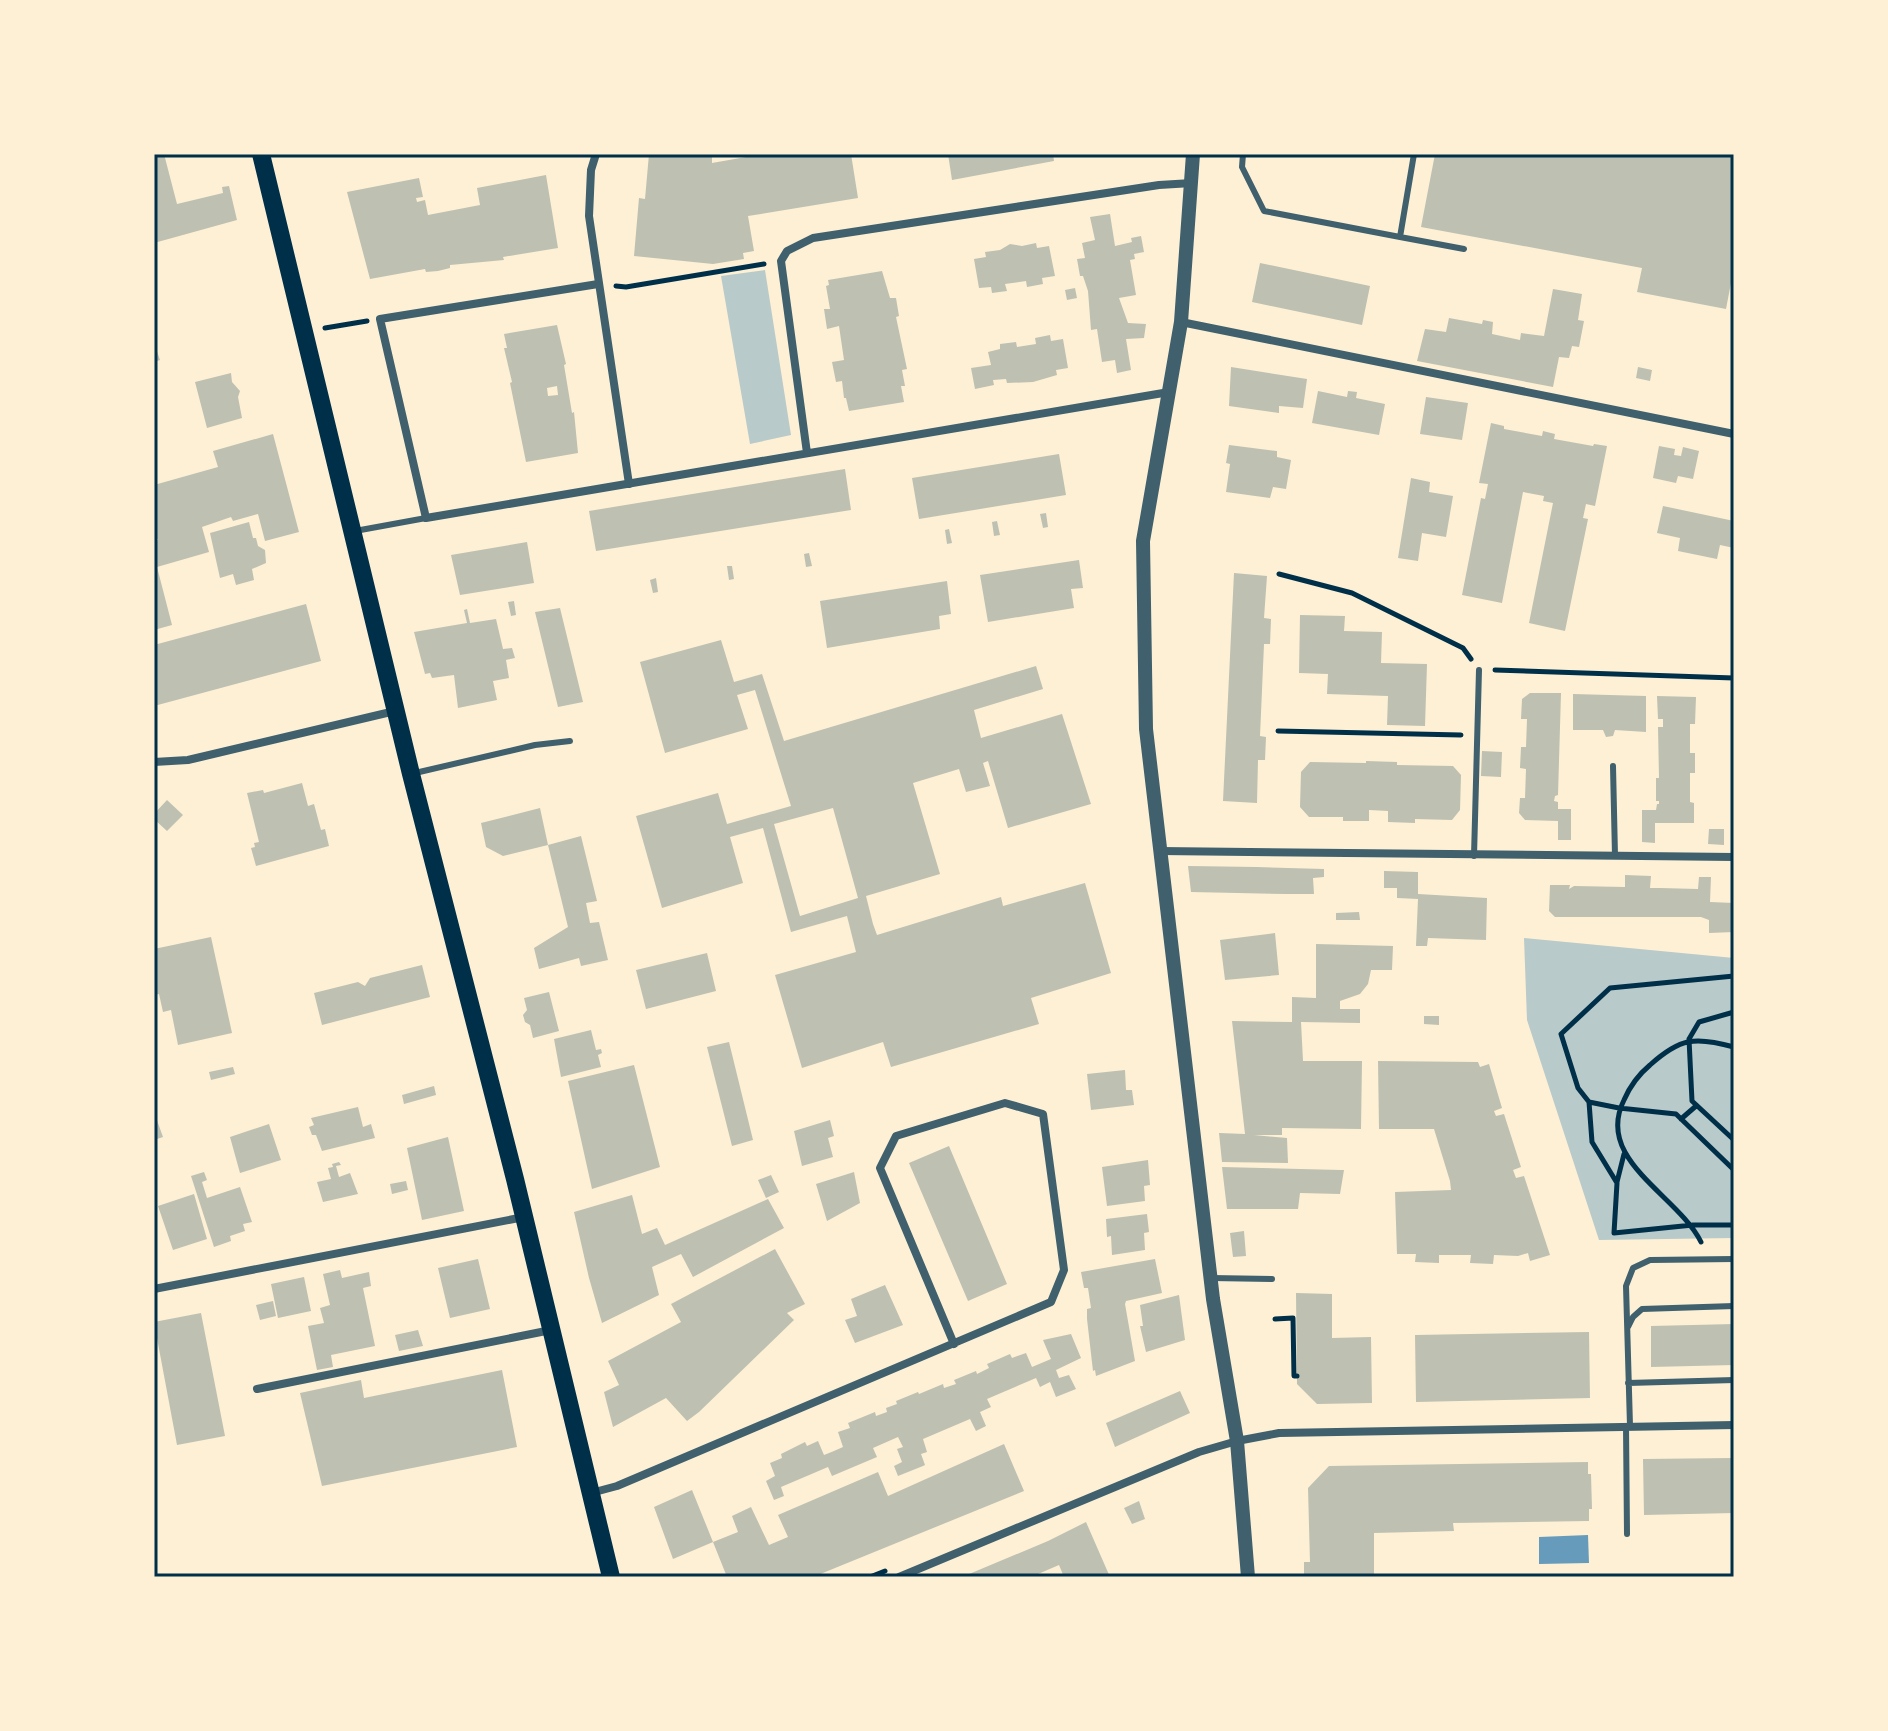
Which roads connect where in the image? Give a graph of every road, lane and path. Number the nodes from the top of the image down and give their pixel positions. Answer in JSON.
{"nodes":[{"id":1,"x":261,"y":154,"type":"edge"},
{"id":2,"x":596,"y":154,"type":"edge"},
{"id":3,"x":1193,"y":154,"type":"edge"},
{"id":4,"x":1243,"y":154,"type":"edge"},
{"id":5,"x":1414,"y":154,"type":"edge"},
{"id":6,"x":1192,"y":183,"type":"junction"},
{"id":7,"x":1400,"y":237,"type":"junction"},
{"id":8,"x":1464,"y":249,"type":"dead end"},
{"id":9,"x":781,"y":261,"type":"junction"},
{"id":10,"x":598,"y":284,"type":"junction"},
{"id":11,"x":380,"y":319,"type":"junction"},
{"id":12,"x":1181,"y":322,"type":"junction"},
{"id":13,"x":305,"y":332,"type":"junction"},
{"id":14,"x":1170,"y":391,"type":"junction"},
{"id":15,"x":1734,"y":434,"type":"edge"},
{"id":16,"x":807,"y":453,"type":"junction"},
{"id":17,"x":629,"y":484,"type":"junction"},
{"id":18,"x":426,"y":518,"type":"junction"},
{"id":19,"x":353,"y":531,"type":"junction"},
{"id":20,"x":1279,"y":574,"type":"dead end"},
{"id":21,"x":1479,"y":670,"type":"junction"},
{"id":22,"x":1734,"y":678,"type":"edge"},
{"id":23,"x":396,"y":711,"type":"junction"},
{"id":24,"x":1278,"y":731,"type":"dead end"},
{"id":25,"x":1477,"y":735,"type":"junction"},
{"id":26,"x":570,"y":741,"type":"dead end"},
{"id":27,"x":154,"y":762,"type":"edge"},
{"id":28,"x":1613,"y":766,"type":"dead end"},
{"id":29,"x":411,"y":774,"type":"junction"},
{"id":30,"x":1160,"y":851,"type":"junction"},
{"id":31,"x":1474,"y":856,"type":"junction"},
{"id":32,"x":1615,"y":856,"type":"junction"},
{"id":33,"x":1734,"y":857,"type":"edge"},
{"id":34,"x":1734,"y":976,"type":"edge"},
{"id":35,"x":1734,"y":1012,"type":"edge"},
{"id":36,"x":1689,"y":1039,"type":"junction"},
{"id":37,"x":1734,"y":1047,"type":"edge"},
{"id":38,"x":1589,"y":1102,"type":"junction"},
{"id":39,"x":1696,"y":1106,"type":"junction"},
{"id":40,"x":1619,"y":1108,"type":"junction"},
{"id":41,"x":1681,"y":1119,"type":"junction"},
{"id":42,"x":1734,"y":1140,"type":"edge"},
{"id":43,"x":1624,"y":1154,"type":"junction"},
{"id":44,"x":1734,"y":1170,"type":"edge"},
{"id":45,"x":1617,"y":1183,"type":"junction"},
{"id":46,"x":524,"y":1217,"type":"junction"},
{"id":47,"x":1693,"y":1225,"type":"junction"},
{"id":48,"x":1734,"y":1225,"type":"edge"},
{"id":49,"x":1701,"y":1242,"type":"dead end"},
{"id":50,"x":1734,"y":1259,"type":"edge"},
{"id":51,"x":1211,"y":1278,"type":"junction"},
{"id":52,"x":1272,"y":1279,"type":"dead end"},
{"id":53,"x":154,"y":1289,"type":"edge"},
{"id":54,"x":1734,"y":1306,"type":"edge"},
{"id":55,"x":1275,"y":1319,"type":"dead end"},
{"id":56,"x":552,"y":1330,"type":"junction"},
{"id":57,"x":1626,"y":1330,"type":"junction"},
{"id":58,"x":954,"y":1344,"type":"junction"},
{"id":59,"x":1734,"y":1380,"type":"edge"},
{"id":60,"x":1628,"y":1383,"type":"junction"},
{"id":61,"x":1294,"y":1387,"type":"dead end"},
{"id":62,"x":257,"y":1389,"type":"dead end"},
{"id":63,"x":1734,"y":1425,"type":"edge"},
{"id":64,"x":1628,"y":1426,"type":"junction"},
{"id":65,"x":1237,"y":1441,"type":"junction"},
{"id":66,"x":591,"y":1493,"type":"junction"},
{"id":67,"x":1627,"y":1534,"type":"dead end"},
{"id":68,"x":611,"y":1577,"type":"edge"},
{"id":69,"x":899,"y":1577,"type":"edge"},
{"id":70,"x":1248,"y":1577,"type":"edge"}],
"edges":[{"from":1,"to":13,"type":"main road"},
{"from":2,"to":10,"type":"street"},
{"from":3,"to":6,"type":"street"},
{"from":4,"to":7,"type":"lane"},
{"from":5,"to":7,"type":"lane"},
{"from":6,"to":9,"type":"street"},
{"from":6,"to":12,"type":"street"},
{"from":7,"to":8,"type":"lane"},
{"from":9,"to":10,"type":"path"},
{"from":9,"to":16,"type":"street"},
{"from":10,"to":11,"type":"street"},
{"from":10,"to":17,"type":"street"},
{"from":11,"to":13,"type":"path"},
{"from":11,"to":18,"type":"street"},
{"from":12,"to":14,"type":"street"},
{"from":12,"to":15,"type":"street"},
{"from":13,"to":19,"type":"main road"},
{"from":14,"to":16,"type":"street"},
{"from":14,"to":30,"type":"street"},
{"from":16,"to":17,"type":"street"},
{"from":17,"to":18,"type":"street"},
{"from":18,"to":19,"type":"lane"},
{"from":19,"to":23,"type":"main road"},
{"from":20,"to":21,"type":"path"},
{"from":21,"to":22,"type":"path"},
{"from":21,"to":25,"type":"lane"},
{"from":23,"to":27,"type":"street"},
{"from":23,"to":29,"type":"main road"},
{"from":24,"to":25,"type":"path"},
{"from":25,"to":31,"type":"lane"},
{"from":26,"to":29,"type":"lane"},
{"from":28,"to":32,"type":"lane"},
{"from":29,"to":46,"type":"main road"},
{"from":30,"to":31,"type":"street"},
{"from":30,"to":51,"type":"street"},
{"from":31,"to":32,"type":"street"},
{"from":32,"to":33,"type":"street"},
{"from":34,"to":38,"type":"path"},
{"from":35,"to":36,"type":"path"},
{"from":36,"to":37,"type":"path"},
{"from":36,"to":39,"type":"path"},
{"from":36,"to":40,"type":"path"},
{"from":38,"to":40,"type":"path"},
{"from":38,"to":45,"type":"path"},
{"from":39,"to":41,"type":"path"},
{"from":39,"to":42,"type":"path"},
{"from":40,"to":41,"type":"path"},
{"from":40,"to":43,"type":"path"},
{"from":41,"to":44,"type":"path"},
{"from":43,"to":45,"type":"path"},
{"from":43,"to":47,"type":"path"},
{"from":45,"to":47,"type":"path"},
{"from":46,"to":53,"type":"street"},
{"from":46,"to":56,"type":"main road"},
{"from":47,"to":48,"type":"path"},
{"from":47,"to":49,"type":"path"},
{"from":50,"to":57,"type":"lane"},
{"from":51,"to":52,"type":"lane"},
{"from":51,"to":65,"type":"street"},
{"from":54,"to":57,"type":"lane"},
{"from":55,"to":61,"type":"path"},
{"from":56,"to":62,"type":"street"},
{"from":56,"to":66,"type":"main road"},
{"from":57,"to":60,"type":"lane"},
{"from":58,"to":58,"type":"street"},
{"from":58,"to":66,"type":"street"},
{"from":59,"to":60,"type":"lane"},
{"from":60,"to":64,"type":"lane"},
{"from":63,"to":64,"type":"street"},
{"from":64,"to":65,"type":"street"},
{"from":64,"to":67,"type":"lane"},
{"from":65,"to":69,"type":"street"},
{"from":65,"to":70,"type":"street"},
{"from":66,"to":68,"type":"main road"}]}
